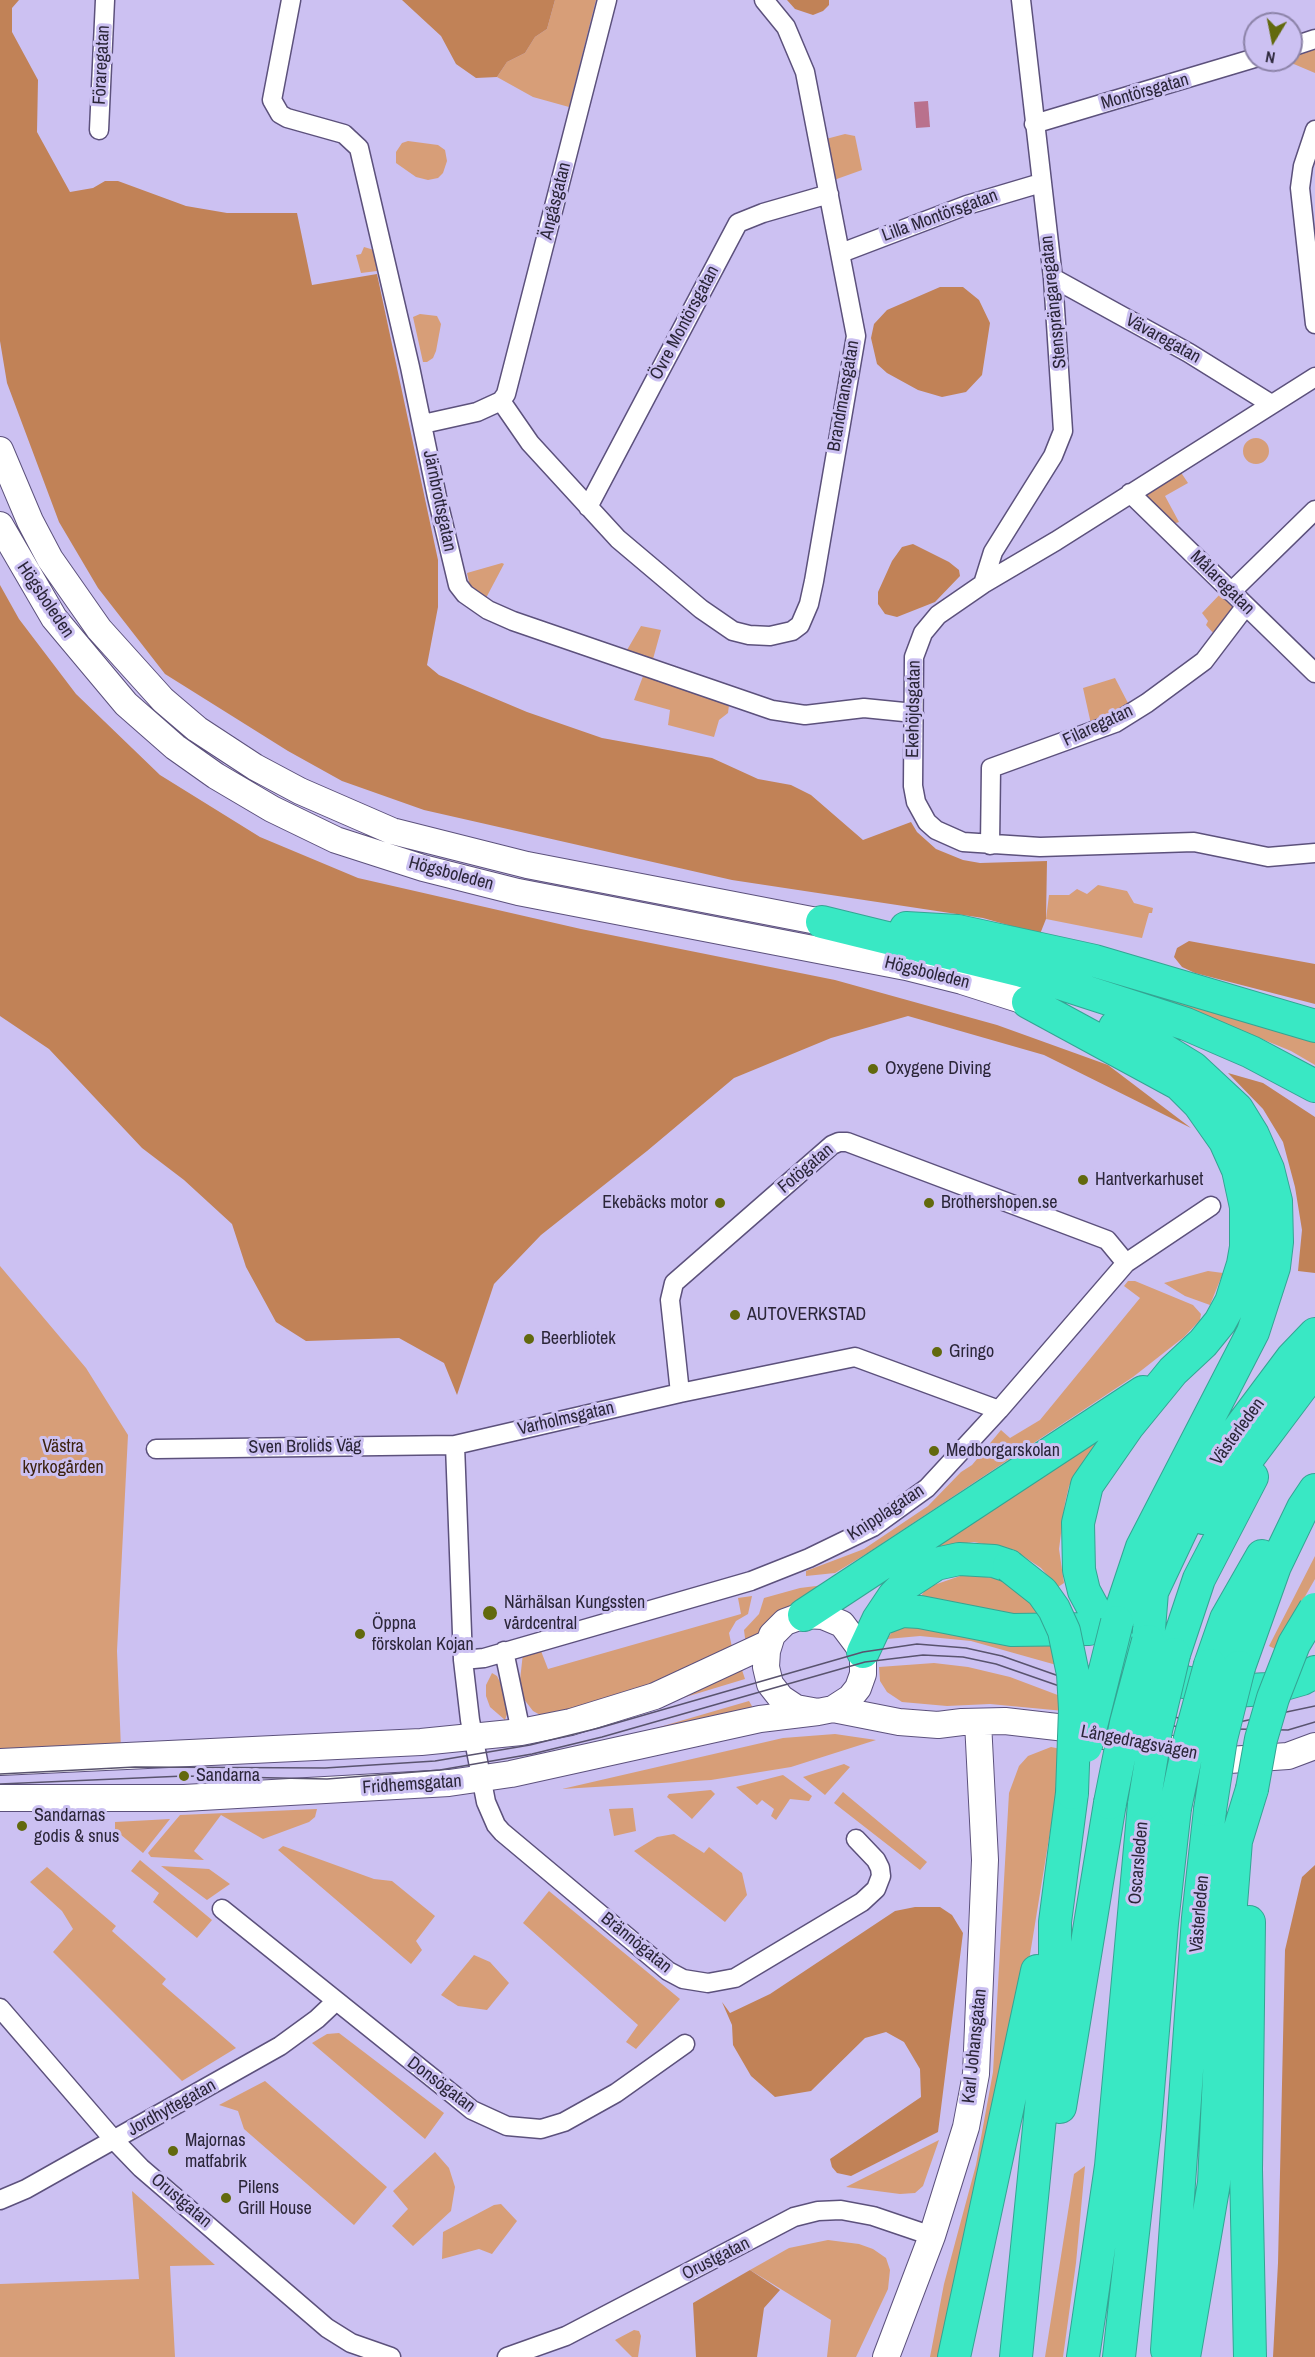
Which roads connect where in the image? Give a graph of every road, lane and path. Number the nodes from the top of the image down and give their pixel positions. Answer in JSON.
{"nodes":[{"id":1,"x":105,"y":0,"type":"edge"},
{"id":2,"x":291,"y":0,"type":"edge"},
{"id":3,"x":608,"y":0,"type":"edge"},
{"id":4,"x":764,"y":0,"type":"edge"},
{"id":5,"x":1021,"y":0,"type":"edge"},
{"id":6,"x":1243,"y":62,"type":"edge"},
{"id":7,"x":1034,"y":124,"type":"junction"},
{"id":8,"x":99,"y":130,"type":"dead end"},
{"id":9,"x":1315,"y":130,"type":"edge"},
{"id":10,"x":1041,"y":183,"type":"junction"},
{"id":11,"x":1307,"y":187,"type":"edge"},
{"id":12,"x":829,"y":194,"type":"junction"},
{"id":13,"x":841,"y":253,"type":"junction"},
{"id":14,"x":1053,"y":278,"type":"junction"},
{"id":15,"x":1315,"y":324,"type":"edge"},
{"id":16,"x":1315,"y":377,"type":"edge"},
{"id":17,"x":501,"y":401,"type":"junction"},
{"id":18,"x":1271,"y":404,"type":"junction"},
{"id":19,"x":423,"y":424,"type":"junction"},
{"id":20,"x":0,"y":450,"type":"edge"},
{"id":21,"x":1130,"y":493,"type":"junction"},
{"id":22,"x":588,"y":507,"type":"junction"},
{"id":23,"x":1315,"y":510,"type":"edge"},
{"id":24,"x":0,"y":525,"type":"edge"},
{"id":25,"x":983,"y":584,"type":"junction"},
{"id":26,"x":1232,"y":592,"type":"junction"},
{"id":27,"x":1245,"y":607,"type":"junction"},
{"id":28,"x":1315,"y":673,"type":"edge"},
{"id":29,"x":914,"y":713,"type":"junction"},
{"id":30,"x":990,"y":845,"type":"junction"},
{"id":31,"x":1315,"y":853,"type":"edge"},
{"id":32,"x":822,"y":922,"type":"junction"},
{"id":33,"x":1028,"y":1002,"type":"junction"},
{"id":34,"x":1307,"y":1022,"type":"edge"},
{"id":35,"x":1315,"y":1086,"type":"edge"},
{"id":36,"x":1211,"y":1206,"type":"dead end"},
{"id":37,"x":1126,"y":1263,"type":"junction"},
{"id":38,"x":1315,"y":1334,"type":"edge"},
{"id":39,"x":1315,"y":1370,"type":"edge"},
{"id":40,"x":1173,"y":1371,"type":"junction"},
{"id":41,"x":680,"y":1393,"type":"junction"},
{"id":42,"x":999,"y":1410,"type":"junction"},
{"id":43,"x":455,"y":1445,"type":"junction"},
{"id":44,"x":156,"y":1449,"type":"dead end"},
{"id":45,"x":1309,"y":1499,"type":"edge"},
{"id":46,"x":1315,"y":1609,"type":"edge"},
{"id":47,"x":804,"y":1615,"type":"junction"},
{"id":48,"x":878,"y":1620,"type":"junction"},
{"id":49,"x":1111,"y":1626,"type":"junction"},
{"id":50,"x":769,"y":1643,"type":"junction"},
{"id":51,"x":1161,"y":1648,"type":"junction"},
{"id":52,"x":504,"y":1651,"type":"junction"},
{"id":53,"x":463,"y":1660,"type":"junction"},
{"id":54,"x":863,"y":1665,"type":"junction"},
{"id":55,"x":1225,"y":1666,"type":"junction"},
{"id":56,"x":1315,"y":1672,"type":"edge"},
{"id":57,"x":826,"y":1710,"type":"junction"},
{"id":58,"x":970,"y":1722,"type":"junction"},
{"id":59,"x":522,"y":1732,"type":"junction"},
{"id":60,"x":473,"y":1738,"type":"junction"},
{"id":61,"x":1315,"y":1746,"type":"edge"},
{"id":62,"x":0,"y":1762,"type":"edge"},
{"id":63,"x":480,"y":1779,"type":"junction"},
{"id":64,"x":1252,"y":1789,"type":"junction"},
{"id":65,"x":1072,"y":1793,"type":"junction"},
{"id":66,"x":0,"y":1798,"type":"edge"},
{"id":67,"x":856,"y":1839,"type":"dead end"},
{"id":68,"x":222,"y":1909,"type":"dead end"},
{"id":69,"x":1055,"y":1922,"type":"junction"},
{"id":70,"x":335,"y":2002,"type":"junction"},
{"id":71,"x":0,"y":2008,"type":"edge"},
{"id":72,"x":685,"y":2044,"type":"dead end"},
{"id":73,"x":114,"y":2140,"type":"junction"},
{"id":74,"x":0,"y":2200,"type":"edge"},
{"id":75,"x":933,"y":2236,"type":"junction"},
{"id":76,"x":348,"y":2350,"type":"edge"},
{"id":77,"x":391,"y":2357,"type":"edge"},
{"id":78,"x":507,"y":2357,"type":"edge"},
{"id":79,"x":886,"y":2357,"type":"edge"},
{"id":80,"x":954,"y":2357,"type":"edge"},
{"id":81,"x":1018,"y":2357,"type":"edge"},
{"id":82,"x":1083,"y":2357,"type":"edge"},
{"id":83,"x":1119,"y":2357,"type":"edge"},
{"id":84,"x":1167,"y":2357,"type":"edge"},
{"id":85,"x":1184,"y":2357,"type":"edge"},
{"id":86,"x":1250,"y":2357,"type":"edge"}],
"edges":[{"from":1,"to":8,"type":"street","name":"Föraregatan"},
{"from":2,"to":19,"type":"street","name":"Järnbrottsgatan"},
{"from":3,"to":17,"type":"street","name":"Ängåsgatan"},
{"from":4,"to":12,"type":"street","name":"Brandmansgatan"},
{"from":5,"to":7,"type":"street","name":"Stensprängaregatan"},
{"from":6,"to":7,"type":"street","name":"Montörsgatan"},
{"from":7,"to":10,"type":"street","name":"Stensprängaregatan"},
{"from":9,"to":11,"type":"street"},
{"from":10,"to":13,"type":"street","name":"Lilla Montörsgatan"},
{"from":10,"to":14,"type":"street","name":"Stensprängaregatan"},
{"from":11,"to":15,"type":"street"},
{"from":12,"to":13,"type":"street","name":"Brandmansgatan"},
{"from":12,"to":22,"type":"street","name":"Övre Montörsgatan"},
{"from":13,"to":22,"type":"street","name":"Brandmansgatan"},
{"from":14,"to":18,"type":"street","name":"Vävaregatan"},
{"from":14,"to":25,"type":"street","name":"Stensprängaregatan"},
{"from":16,"to":18,"type":"street","name":"Ekehöjdsgatan"},
{"from":17,"to":19,"type":"street"},
{"from":17,"to":22,"type":"street"},
{"from":18,"to":21,"type":"street","name":"Ekehöjdsgatan"},
{"from":19,"to":29,"type":"street","name":"Järnbrottsgatan"},
{"from":20,"to":32,"type":"street","name":"Högsboleden"},
{"from":21,"to":25,"type":"street","name":"Ekehöjdsgatan"},
{"from":21,"to":26,"type":"street","name":"Målaregatan"},
{"from":23,"to":26,"type":"street"},
{"from":24,"to":33,"type":"street","name":"Högsboleden"},
{"from":25,"to":29,"type":"street","name":"Ekehöjdsgatan"},
{"from":26,"to":27,"type":"street","name":"Målaregatan"},
{"from":27,"to":28,"type":"street","name":"Målaregatan"},
{"from":27,"to":30,"type":"street","name":"Filaregatan"},
{"from":29,"to":30,"type":"street","name":"Ekehöjdsgatan"},
{"from":30,"to":31,"type":"street","name":"Ekehöjdsgatan"},
{"from":32,"to":34,"type":"highway"},
{"from":32,"to":35,"type":"highway"},
{"from":33,"to":40,"type":"highway"},
{"from":33,"to":49,"type":"highway"},
{"from":36,"to":37,"type":"street","name":"Knipplagatan"},
{"from":37,"to":41,"type":"street","name":"Fotögatan"},
{"from":37,"to":42,"type":"street","name":"Knipplagatan"},
{"from":38,"to":51,"type":"highway","name":"Västerleden"},
{"from":39,"to":51,"type":"highway","name":"Västerleden"},
{"from":40,"to":47,"type":"highway"},
{"from":40,"to":49,"type":"highway"},
{"from":41,"to":42,"type":"street","name":"Varholmsgatan"},
{"from":41,"to":43,"type":"street","name":"Varholmsgatan"},
{"from":42,"to":52,"type":"street","name":"Knipplagatan"},
{"from":43,"to":44,"type":"street","name":"Sven Brolids Väg"},
{"from":43,"to":53,"type":"street"},
{"from":45,"to":55,"type":"highway","name":"Oscarsleden"},
{"from":46,"to":64,"type":"highway","bridge":true},
{"from":47,"to":50,"type":"street"},
{"from":47,"to":54,"type":"street"},
{"from":48,"to":49,"type":"highway"},
{"from":48,"to":54,"type":"highway"},
{"from":48,"to":65,"type":"highway","bridge":true},
{"from":49,"to":56,"type":"highway"},
{"from":49,"to":65,"type":"highway","bridge":true},
{"from":50,"to":57,"type":"street"},
{"from":50,"to":59,"type":"street"},
{"from":51,"to":81,"type":"highway","bridge":true},
{"from":51,"to":82,"type":"highway","name":"Oscarsleden","bridge":true},
{"from":52,"to":53,"type":"street","name":"Knipplagatan"},
{"from":52,"to":59,"type":"street"},
{"from":53,"to":60,"type":"street"},
{"from":54,"to":57,"type":"street"},
{"from":54,"to":58,"type":"street","name":"Långedragsvägen"},
{"from":55,"to":83,"type":"highway","name":"Oscarsleden","bridge":true},
{"from":55,"to":84,"type":"highway","name":"Västerleden","bridge":true},
{"from":57,"to":58,"type":"street","name":"Långedragsvägen"},
{"from":57,"to":63,"type":"street","name":"Fridhemsgatan"},
{"from":58,"to":61,"type":"street","name":"Långedragsvägen"},
{"from":58,"to":75,"type":"street","name":"Karl Johansgatan"},
{"from":59,"to":60,"type":"street"},
{"from":60,"to":62,"type":"street"},
{"from":60,"to":63,"type":"street"},
{"from":63,"to":66,"type":"street","name":"Fridhemsgatan"},
{"from":63,"to":67,"type":"street","name":"Brännögatan"},
{"from":64,"to":85,"type":"highway"},
{"from":64,"to":86,"type":"highway"},
{"from":65,"to":69,"type":"highway"},
{"from":68,"to":70,"type":"street","name":"Donsögatan"},
{"from":69,"to":80,"type":"highway"},
{"from":69,"to":81,"type":"highway"},
{"from":70,"to":72,"type":"street","name":"Donsögatan"},
{"from":70,"to":73,"type":"street","name":"Jordhyttegatan"},
{"from":71,"to":73,"type":"street","name":"Orustgatan"},
{"from":73,"to":74,"type":"street","name":"Jordhyttegatan"},
{"from":73,"to":76,"type":"street","name":"Orustgatan"},
{"from":75,"to":78,"type":"street","name":"Orustgatan"},
{"from":75,"to":79,"type":"street","name":"Karl Johansgatan"},
{"from":76,"to":77,"type":"street","name":"Orustgatan"}]}
